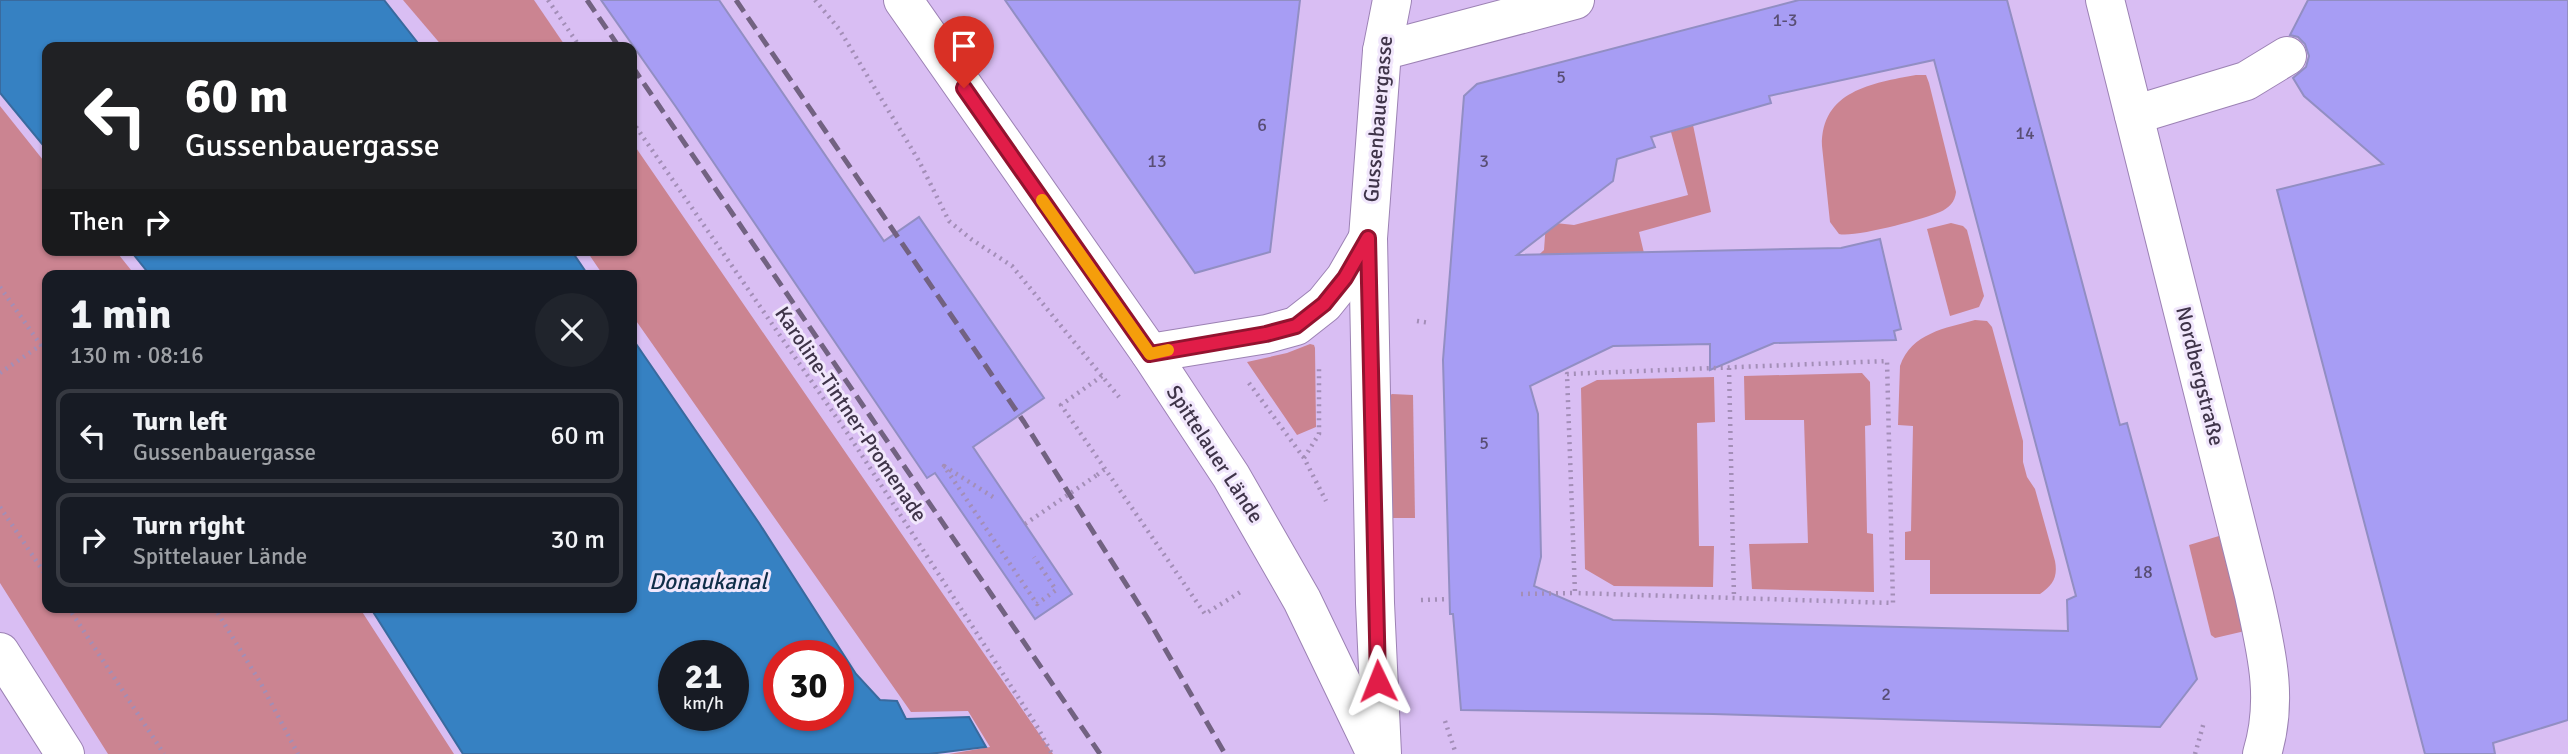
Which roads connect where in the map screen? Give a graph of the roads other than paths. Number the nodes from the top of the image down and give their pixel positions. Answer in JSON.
{"nodes":[{"id":1,"x":903,"y":0,"type":"edge"},
{"id":2,"x":1392,"y":0,"type":"edge"},
{"id":3,"x":1575,"y":0,"type":"edge"},
{"id":4,"x":2105,"y":0,"type":"edge"},
{"id":5,"x":1382,"y":51,"type":"junction"},
{"id":6,"x":2287,"y":56,"type":"dead end"},
{"id":7,"x":2134,"y":115,"type":"junction"},
{"id":8,"x":1368,"y":238,"type":"junction"},
{"id":9,"x":1150,"y":354,"type":"junction"},
{"id":10,"x":0,"y":652,"type":"edge"},
{"id":11,"x":65,"y":754,"type":"edge"},
{"id":12,"x":1376,"y":754,"type":"edge"},
{"id":13,"x":1382,"y":754,"type":"edge"},
{"id":14,"x":2262,"y":754,"type":"edge"}],
"edges":[{"from":1,"to":9,"type":"street","name":"Spittelauer Lände"},
{"from":2,"to":5,"type":"street","name":"Gussenbauergasse"},
{"from":3,"to":5,"type":"street"},
{"from":4,"to":7,"type":"street","name":"Nordbergstraße"},
{"from":5,"to":8,"type":"street","name":"Gussenbauergasse"},
{"from":6,"to":7,"type":"street"},
{"from":7,"to":14,"type":"street","name":"Nordbergstraße"},
{"from":8,"to":9,"type":"street","name":"Gussenbauergasse"},
{"from":8,"to":13,"type":"street","name":"Gussenbauergasse"},
{"from":9,"to":12,"type":"street","name":"Spittelauer Lände"},
{"from":10,"to":11,"type":"street"}]}
